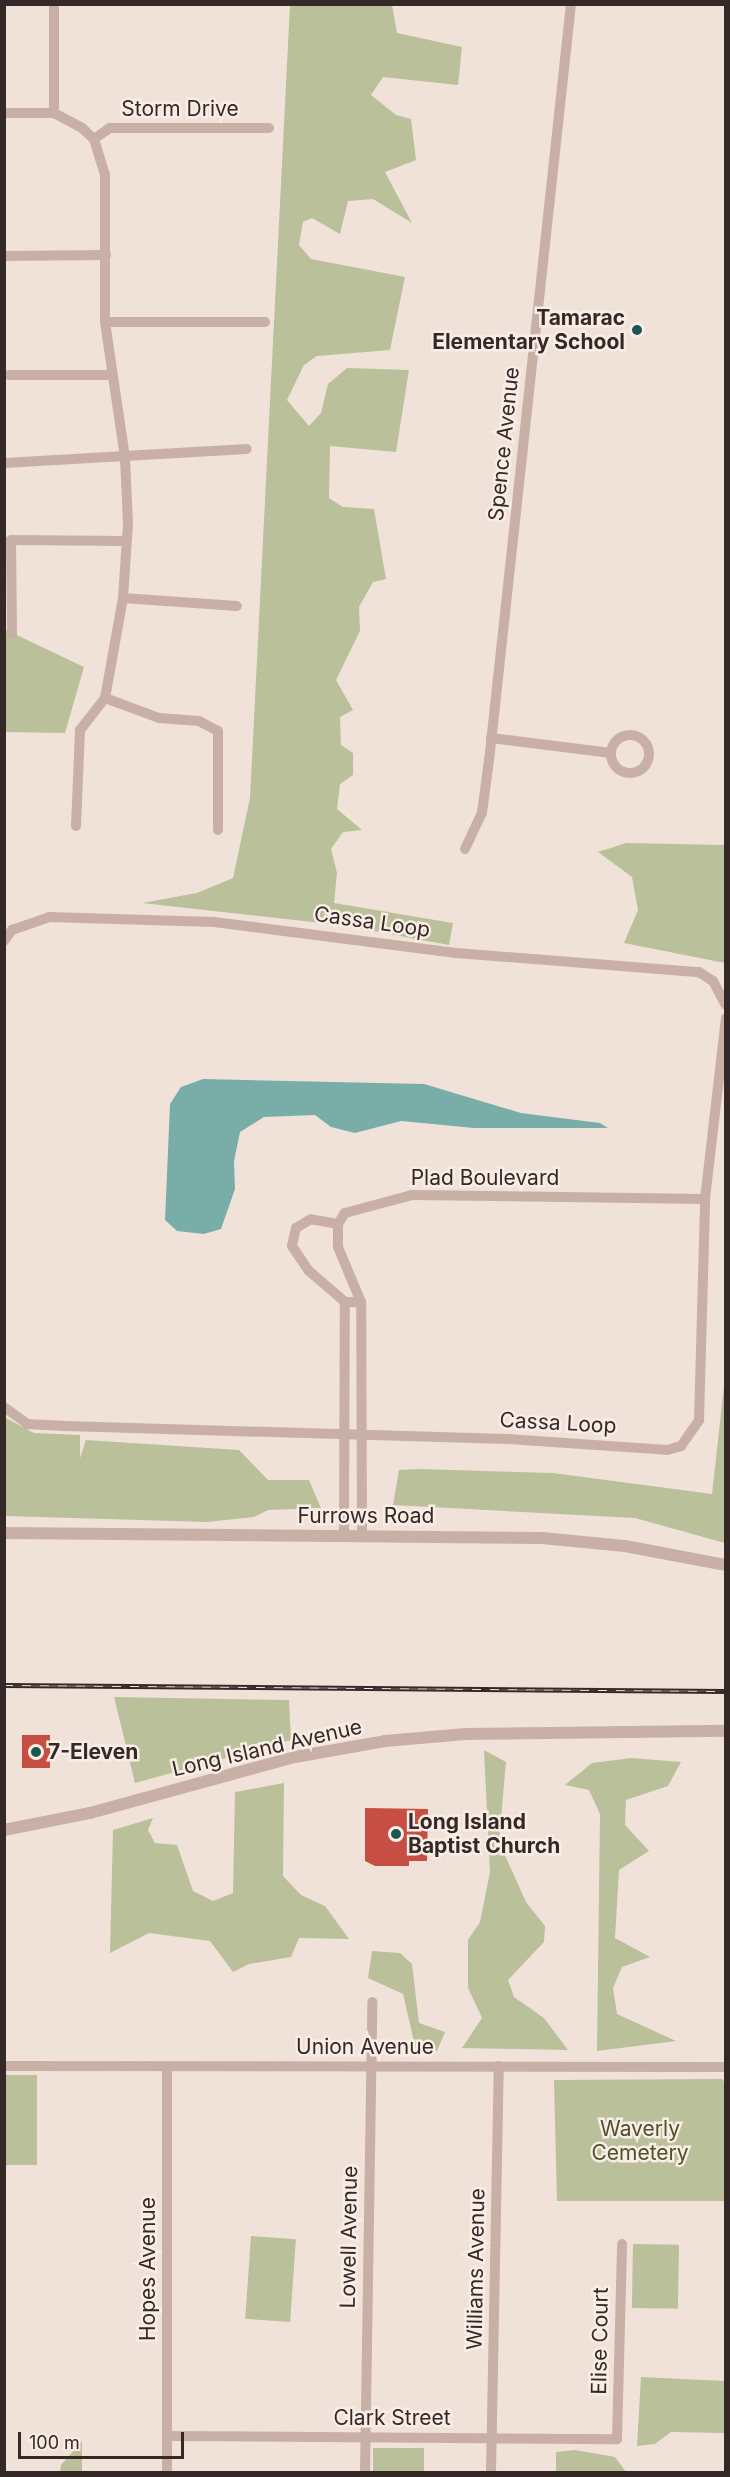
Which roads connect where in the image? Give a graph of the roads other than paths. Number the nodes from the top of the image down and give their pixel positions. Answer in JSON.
{"nodes":[{"id":1,"x":54,"y":4,"type":"edge"},
{"id":2,"x":571,"y":4,"type":"edge"},
{"id":3,"x":4,"y":113,"type":"edge"},
{"id":4,"x":54,"y":113,"type":"junction"},
{"id":5,"x":269,"y":128,"type":"dead end"},
{"id":6,"x":94,"y":139,"type":"junction"},
{"id":7,"x":106,"y":255,"type":"junction"},
{"id":8,"x":4,"y":256,"type":"edge"},
{"id":9,"x":105,"y":322,"type":"junction"},
{"id":10,"x":265,"y":322,"type":"dead end"},
{"id":11,"x":9,"y":375,"type":"dead end"},
{"id":12,"x":112,"y":375,"type":"junction"},
{"id":13,"x":247,"y":449,"type":"dead end"},
{"id":14,"x":126,"y":458,"type":"junction"},
{"id":15,"x":4,"y":463,"type":"edge"},
{"id":16,"x":126,"y":541,"type":"junction"},
{"id":17,"x":123,"y":598,"type":"junction"},
{"id":18,"x":237,"y":606,"type":"dead end"},
{"id":19,"x":12,"y":634,"type":"dead end"},
{"id":20,"x":105,"y":698,"type":"junction"},
{"id":21,"x":491,"y":738,"type":"junction"},
{"id":22,"x":611,"y":753,"type":"dead end"},
{"id":23,"x":76,"y":826,"type":"dead end"},
{"id":24,"x":218,"y":830,"type":"dead end"},
{"id":25,"x":465,"y":849,"type":"dead end"},
{"id":26,"x":4,"y":941,"type":"edge"},
{"id":27,"x":726,"y":1005,"type":"edge"},
{"id":28,"x":726,"y":1018,"type":"edge"},
{"id":29,"x":705,"y":1199,"type":"junction"},
{"id":30,"x":338,"y":1224,"type":"junction"},
{"id":31,"x":345,"y":1302,"type":"junction"},
{"id":32,"x":361,"y":1302,"type":"junction"},
{"id":33,"x":4,"y":1407,"type":"edge"},
{"id":34,"x":344,"y":1435,"type":"junction"},
{"id":35,"x":362,"y":1435,"type":"junction"},
{"id":36,"x":4,"y":1533,"type":"edge"},
{"id":37,"x":344,"y":1536,"type":"junction"},
{"id":38,"x":362,"y":1536,"type":"junction"},
{"id":39,"x":726,"y":1565,"type":"edge"},
{"id":40,"x":726,"y":1731,"type":"edge"},
{"id":41,"x":686,"y":1734,"type":"junction"},
{"id":42,"x":726,"y":1740,"type":"edge"},
{"id":43,"x":4,"y":1830,"type":"edge"},
{"id":44,"x":372,"y":2001,"type":"dead end"},
{"id":45,"x":4,"y":2066,"type":"edge"},
{"id":46,"x":167,"y":2066,"type":"junction"},
{"id":47,"x":372,"y":2066,"type":"junction"},
{"id":48,"x":500,"y":2066,"type":"junction"},
{"id":49,"x":726,"y":2067,"type":"edge"},
{"id":50,"x":622,"y":2244,"type":"dead end"},
{"id":51,"x":167,"y":2436,"type":"junction"},
{"id":52,"x":365,"y":2438,"type":"junction"},
{"id":53,"x":492,"y":2438,"type":"junction"},
{"id":54,"x":617,"y":2439,"type":"joint"},
{"id":55,"x":167,"y":2472,"type":"edge"},
{"id":56,"x":365,"y":2472,"type":"edge"},
{"id":57,"x":491,"y":2472,"type":"edge"}],
"edges":[{"from":1,"to":4,"type":"street"},
{"from":2,"to":21,"type":"street","name":"Spence Avenue"},
{"from":3,"to":4,"type":"street"},
{"from":4,"to":6,"type":"street"},
{"from":5,"to":6,"type":"street","name":"Storm Drive"},
{"from":6,"to":7,"type":"street"},
{"from":7,"to":8,"type":"street"},
{"from":7,"to":9,"type":"street"},
{"from":9,"to":10,"type":"street"},
{"from":9,"to":12,"type":"street"},
{"from":11,"to":12,"type":"street"},
{"from":12,"to":14,"type":"street"},
{"from":13,"to":14,"type":"street"},
{"from":14,"to":15,"type":"street"},
{"from":14,"to":16,"type":"street"},
{"from":16,"to":17,"type":"street"},
{"from":16,"to":19,"type":"street"},
{"from":17,"to":18,"type":"street"},
{"from":17,"to":20,"type":"street"},
{"from":20,"to":23,"type":"street"},
{"from":20,"to":24,"type":"street"},
{"from":21,"to":22,"type":"street"},
{"from":21,"to":25,"type":"street","name":"Spence Avenue"},
{"from":26,"to":27,"type":"street","name":"Cassa Loop"},
{"from":28,"to":29,"type":"street","name":"Cassa Loop"},
{"from":29,"to":30,"type":"street","name":"Plad Boulevard"},
{"from":29,"to":35,"type":"street","name":"Cassa Loop"},
{"from":30,"to":31,"type":"street"},
{"from":30,"to":32,"type":"street"},
{"from":31,"to":32,"type":"street"},
{"from":31,"to":34,"type":"street"},
{"from":32,"to":35,"type":"street"},
{"from":33,"to":34,"type":"street","name":"Cassa Loop"},
{"from":34,"to":35,"type":"street","name":"Cassa Loop"},
{"from":34,"to":37,"type":"street"},
{"from":35,"to":38,"type":"street"},
{"from":36,"to":37,"type":"street","name":"Furrows Road"},
{"from":37,"to":38,"type":"street","name":"Furrows Road"},
{"from":38,"to":39,"type":"street","name":"Furrows Road"},
{"from":40,"to":41,"type":"street","name":"Long Island Avenue"},
{"from":41,"to":42,"type":"street","name":"Long Island Avenue"},
{"from":41,"to":43,"type":"street","name":"Long Island Avenue"},
{"from":44,"to":47,"type":"street","name":"Lowell Avenue"},
{"from":45,"to":46,"type":"street","name":"Union Avenue"},
{"from":46,"to":47,"type":"street","name":"Union Avenue"},
{"from":46,"to":51,"type":"street","name":"Hopes Avenue"},
{"from":47,"to":48,"type":"street","name":"Union Avenue"},
{"from":47,"to":52,"type":"street","name":"Lowell Avenue"},
{"from":48,"to":49,"type":"street","name":"Union Avenue"},
{"from":48,"to":53,"type":"street","name":"Williams Avenue"},
{"from":50,"to":54,"type":"street","name":"Elise Court"},
{"from":51,"to":52,"type":"street","name":"Clark Street"},
{"from":51,"to":55,"type":"street","name":"Hopes Avenue"},
{"from":52,"to":53,"type":"street","name":"Clark Street"},
{"from":52,"to":56,"type":"street","name":"Lowell Avenue"},
{"from":53,"to":54,"type":"street","name":"Clark Street"},
{"from":53,"to":57,"type":"street","name":"Williams Avenue"}]}
